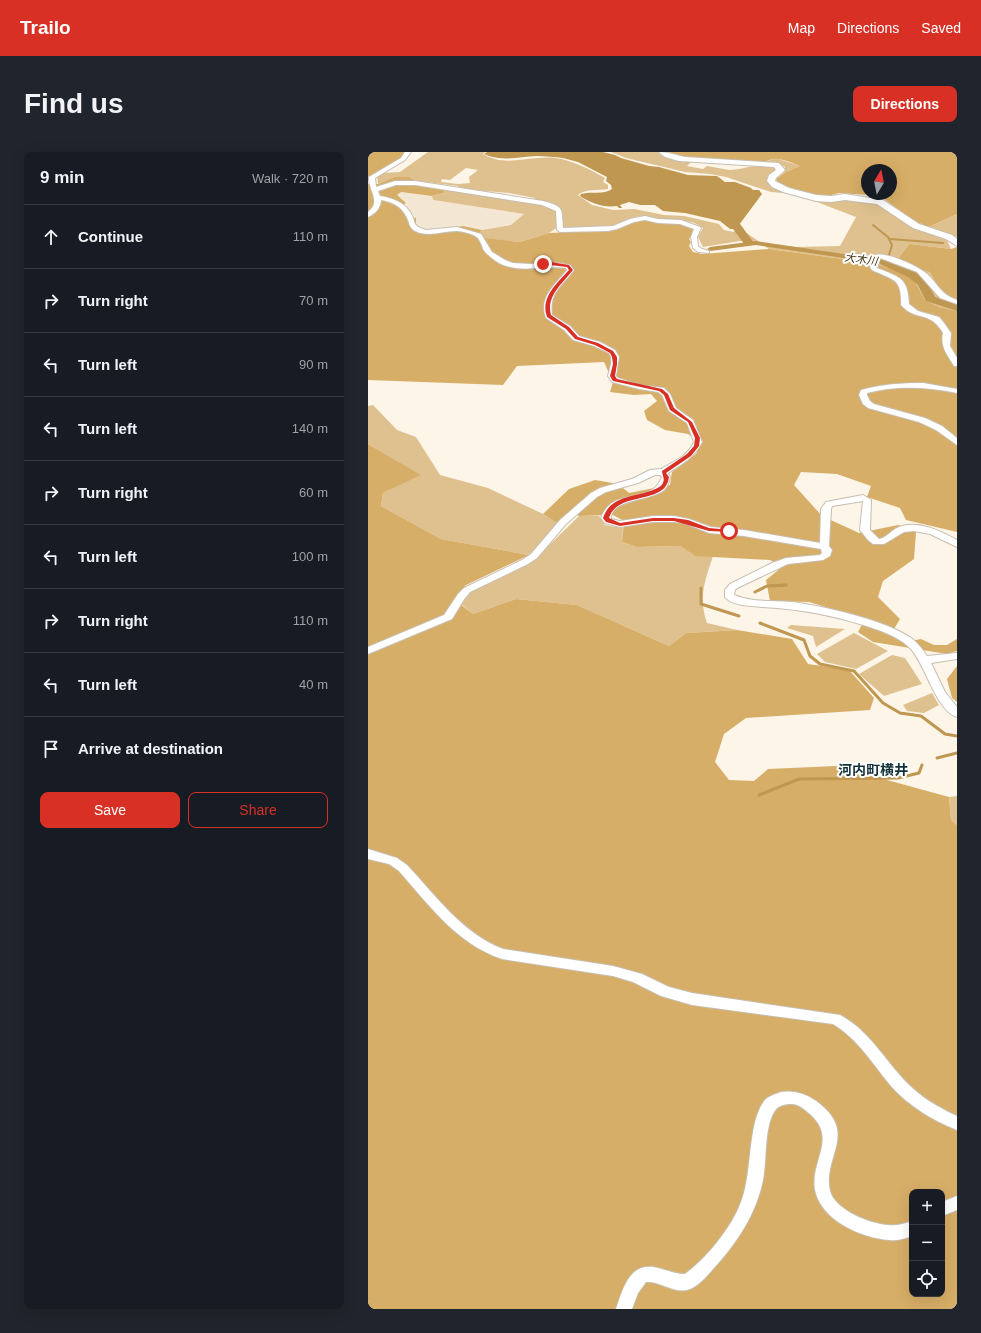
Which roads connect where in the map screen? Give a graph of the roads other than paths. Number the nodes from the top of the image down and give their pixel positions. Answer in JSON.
{"nodes":[{"id":1,"x":408,"y":152,"type":"edge"},
{"id":2,"x":663,"y":152,"type":"edge"},
{"id":3,"x":375,"y":190,"type":"junction"},
{"id":4,"x":378,"y":198,"type":"junction"},
{"id":5,"x":368,"y":215,"type":"edge"},
{"id":6,"x":957,"y":243,"type":"edge"},
{"id":7,"x":707,"y":252,"type":"dead end"},
{"id":8,"x":957,"y":302,"type":"edge"},
{"id":9,"x":957,"y":364,"type":"edge"},
{"id":10,"x":957,"y":391,"type":"edge"},
{"id":11,"x":957,"y":442,"type":"edge"},
{"id":12,"x":663,"y":472,"type":"junction"},
{"id":13,"x":957,"y":544,"type":"edge"},
{"id":14,"x":824,"y":547,"type":"junction"},
{"id":15,"x":368,"y":651,"type":"edge"},
{"id":16,"x":957,"y":656,"type":"edge"},
{"id":17,"x":925,"y":660,"type":"junction"},
{"id":18,"x":957,"y":713,"type":"edge"},
{"id":19,"x":368,"y":854,"type":"edge"},
{"id":20,"x":957,"y":1123,"type":"edge"},
{"id":21,"x":957,"y":1203,"type":"edge"},
{"id":22,"x":945,"y":1208,"type":"edge"},
{"id":23,"x":909,"y":1229,"type":"edge"},
{"id":24,"x":624,"y":1309,"type":"edge"}],
"edges":[{"from":1,"to":3,"type":"street"},
{"from":2,"to":6,"type":"main road"},
{"from":3,"to":4,"type":"street"},
{"from":3,"to":7,"type":"street"},
{"from":4,"to":5,"type":"street"},
{"from":4,"to":12,"type":"street"},
{"from":8,"to":9,"type":"street"},
{"from":10,"to":11,"type":"street"},
{"from":12,"to":14,"type":"street"},
{"from":12,"to":15,"type":"street"},
{"from":13,"to":14,"type":"street"},
{"from":14,"to":17,"type":"street"},
{"from":16,"to":17,"type":"street"},
{"from":17,"to":18,"type":"street"},
{"from":19,"to":20,"type":"street"},
{"from":21,"to":22,"type":"street"},
{"from":23,"to":24,"type":"street"}]}
